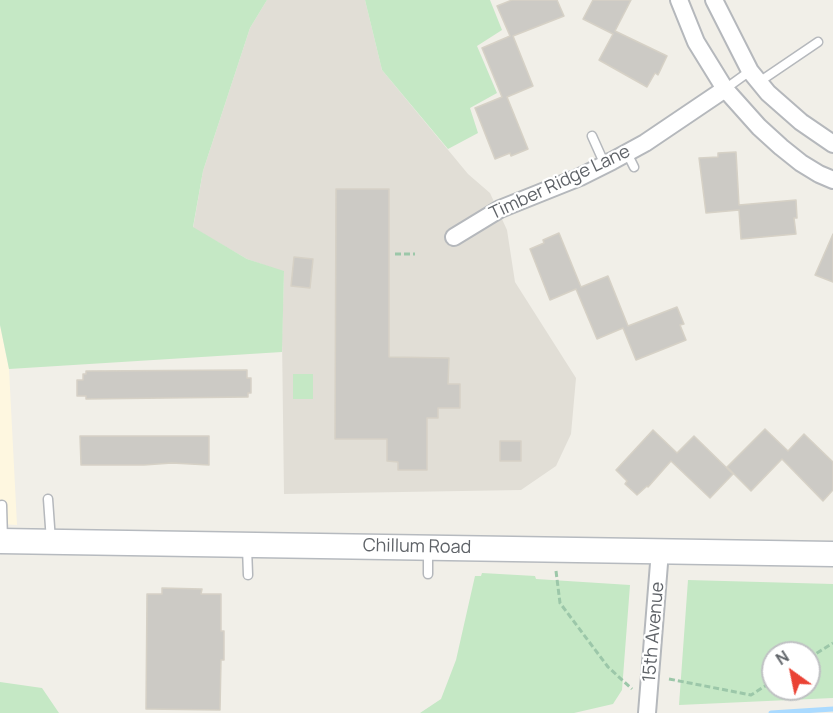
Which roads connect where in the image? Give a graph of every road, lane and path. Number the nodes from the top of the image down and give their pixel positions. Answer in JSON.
{"nodes":[{"id":1,"x":680,"y":0,"type":"edge"},
{"id":2,"x":714,"y":0,"type":"edge"},
{"id":3,"x":818,"y":42,"type":"dead end"},
{"id":4,"x":755,"y":77,"type":"junction"},
{"id":5,"x":725,"y":89,"type":"junction"},
{"id":6,"x":592,"y":136,"type":"dead end"},
{"id":7,"x":833,"y":144,"type":"edge"},
{"id":8,"x":605,"y":165,"type":"junction"},
{"id":9,"x":833,"y":180,"type":"edge"},
{"id":10,"x":454,"y":237,"type":"dead end"},
{"id":11,"x":395,"y":254,"type":"dead end"},
{"id":12,"x":416,"y":254,"type":"dead end"},
{"id":13,"x":48,"y":500,"type":"dead end"},
{"id":14,"x":2,"y":505,"type":"dead end"},
{"id":15,"x":2,"y":541,"type":"edge"},
{"id":16,"x":51,"y":542,"type":"junction"},
{"id":17,"x":247,"y":544,"type":"junction"},
{"id":18,"x":428,"y":547,"type":"junction"},
{"id":19,"x":660,"y":551,"type":"junction"},
{"id":20,"x":833,"y":554,"type":"edge"},
{"id":21,"x":556,"y":571,"type":"dead end"},
{"id":22,"x":428,"y":574,"type":"dead end"},
{"id":23,"x":248,"y":575,"type":"dead end"},
{"id":24,"x":669,"y":678,"type":"dead end"},
{"id":25,"x":761,"y":689,"type":"edge"},
{"id":26,"x":634,"y":692,"type":"dead end"},
{"id":27,"x":647,"y":711,"type":"edge"}],
"edges":[{"from":1,"to":5,"type":"street"},
{"from":2,"to":4,"type":"street"},
{"from":3,"to":4,"type":"lane"},
{"from":4,"to":5,"type":"lane"},
{"from":4,"to":7,"type":"street"},
{"from":5,"to":8,"type":"street","name":"Timber Ridge Lane"},
{"from":5,"to":9,"type":"street"},
{"from":6,"to":8,"type":"lane"},
{"from":8,"to":10,"type":"street","name":"Timber Ridge Lane"},
{"from":11,"to":12,"type":"path"},
{"from":13,"to":16,"type":"lane"},
{"from":14,"to":15,"type":"lane"},
{"from":15,"to":16,"type":"main road","name":"Chillum Road"},
{"from":16,"to":17,"type":"main road","name":"Chillum Road"},
{"from":17,"to":18,"type":"main road","name":"Chillum Road"},
{"from":17,"to":23,"type":"lane"},
{"from":18,"to":19,"type":"main road","name":"Chillum Road"},
{"from":18,"to":22,"type":"lane"},
{"from":19,"to":20,"type":"main road","name":"Chillum Road"},
{"from":19,"to":27,"type":"street","name":"15th Avenue"},
{"from":21,"to":26,"type":"path"},
{"from":24,"to":25,"type":"path"}]}
